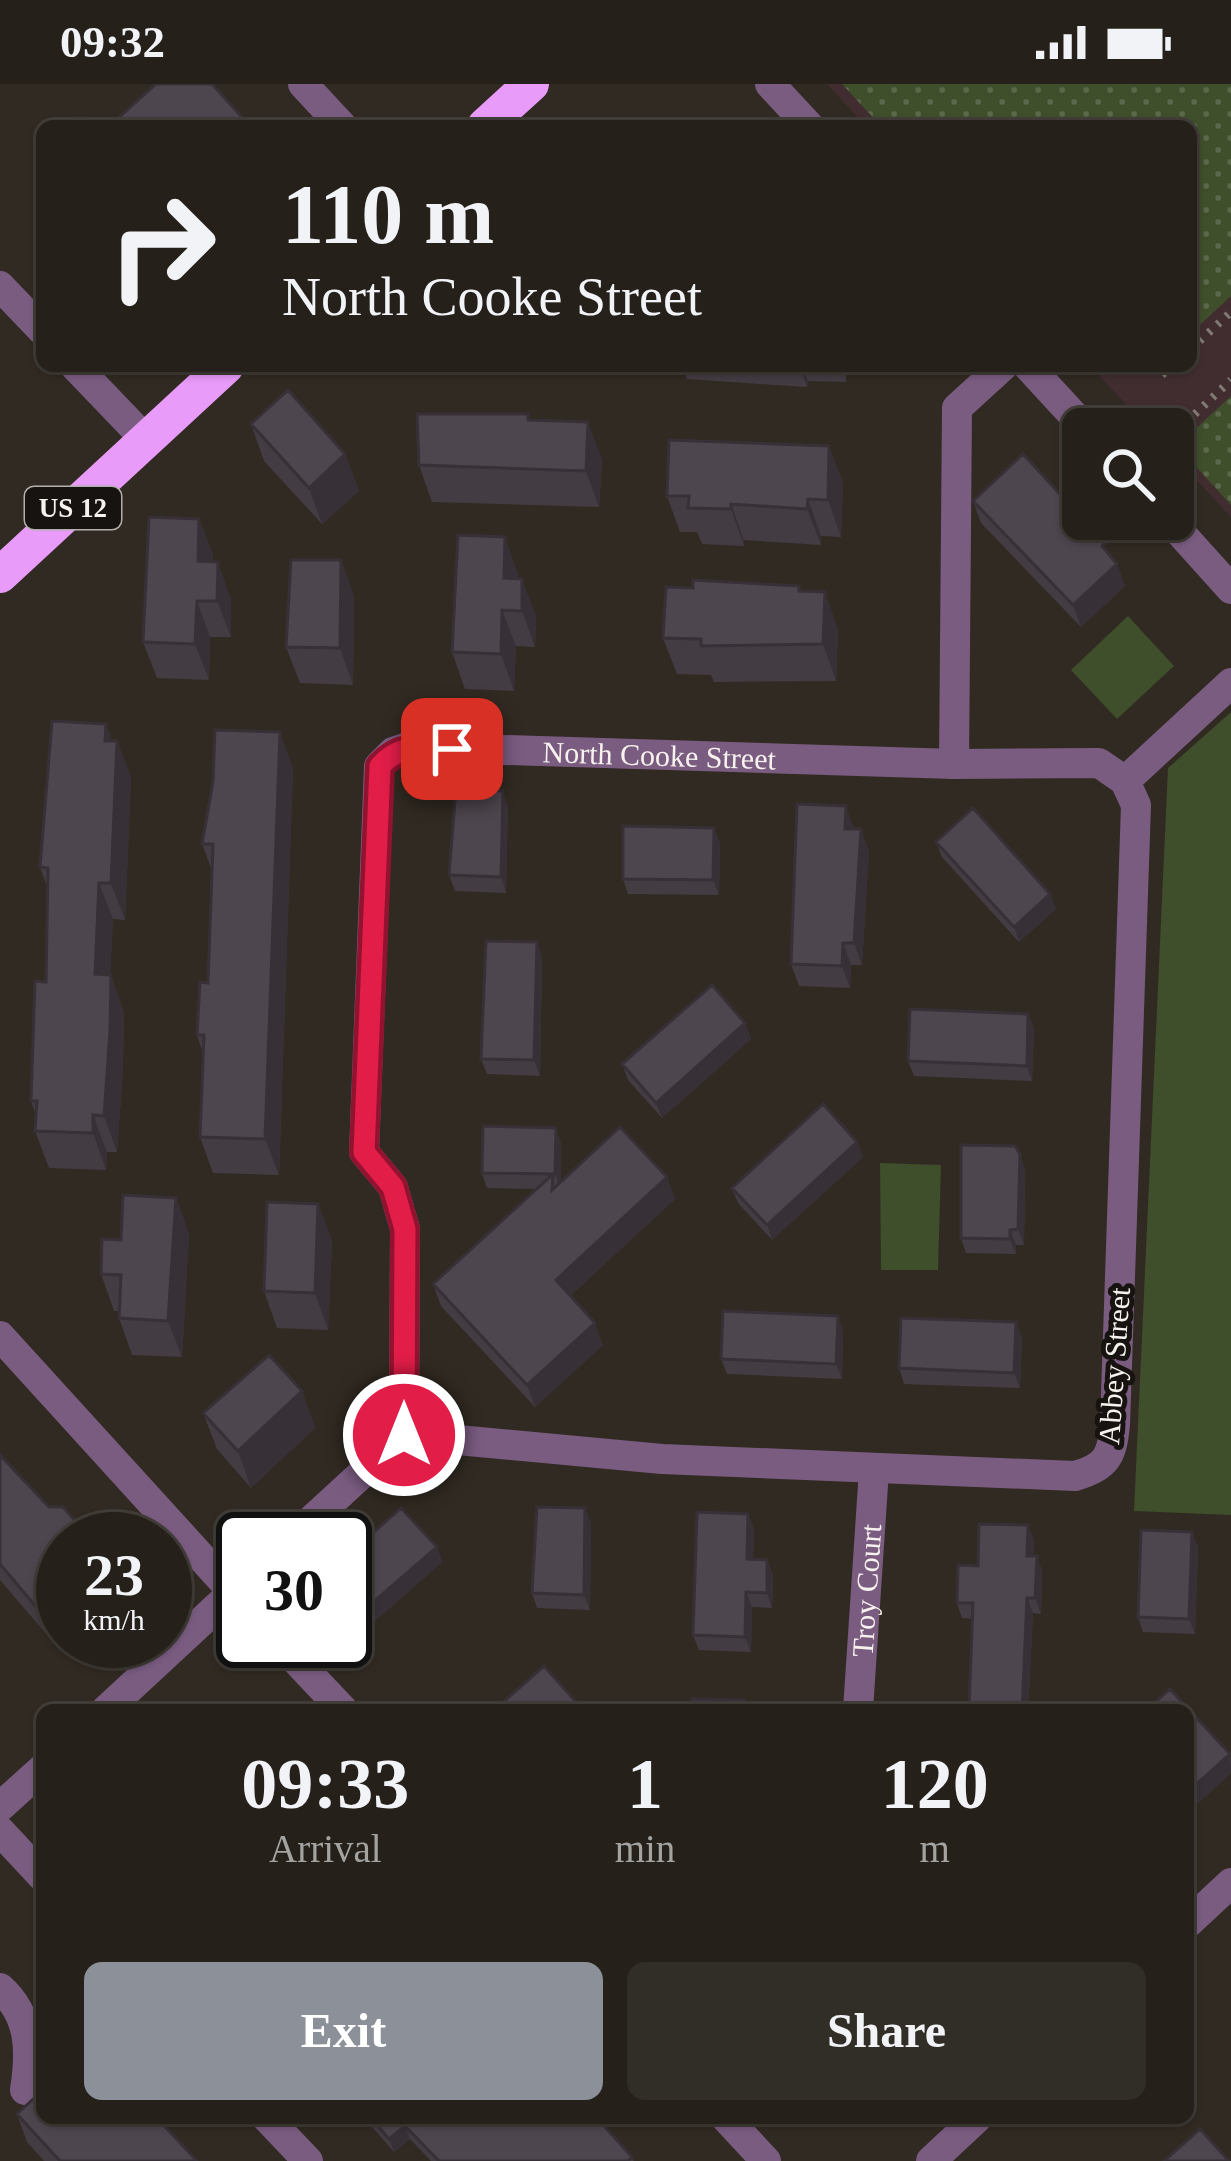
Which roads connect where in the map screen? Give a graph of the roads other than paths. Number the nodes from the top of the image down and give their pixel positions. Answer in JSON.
{"nodes":[{"id":1,"x":303,"y":84,"type":"edge"},
{"id":2,"x":531,"y":84,"type":"edge"},
{"id":3,"x":770,"y":84,"type":"edge"},
{"id":4,"x":336,"y":120,"type":"edge"},
{"id":5,"x":492,"y":120,"type":"edge"},
{"id":6,"x":803,"y":120,"type":"edge"},
{"id":7,"x":0,"y":286,"type":"edge"},
{"id":8,"x":36,"y":325,"type":"edge"},
{"id":9,"x":81,"y":372,"type":"edge"},
{"id":10,"x":220,"y":372,"type":"edge"},
{"id":11,"x":996,"y":372,"type":"edge"},
{"id":12,"x":1034,"y":372,"type":"edge"},
{"id":13,"x":1067,"y":408,"type":"edge"},
{"id":14,"x":146,"y":440,"type":"junction"},
{"id":15,"x":1187,"y":540,"type":"edge"},
{"id":16,"x":0,"y":575,"type":"edge"},
{"id":17,"x":1231,"y":589,"type":"edge"},
{"id":18,"x":1231,"y":682,"type":"edge"},
{"id":19,"x":954,"y":764,"type":"junction"},
{"id":20,"x":1125,"y":781,"type":"junction"},
{"id":21,"x":0,"y":1336,"type":"edge"},
{"id":22,"x":404,"y":1435,"type":"junction"},
{"id":23,"x":874,"y":1470,"type":"junction"},
{"id":24,"x":320,"y":1512,"type":"edge"},
{"id":25,"x":216,"y":1567,"type":"edge"},
{"id":26,"x":216,"y":1614,"type":"edge"},
{"id":27,"x":303,"y":1668,"type":"edge"},
{"id":28,"x":113,"y":1704,"type":"edge"},
{"id":29,"x":337,"y":1704,"type":"edge"},
{"id":30,"x":858,"y":1704,"type":"edge"},
{"id":31,"x":36,"y":1775,"type":"edge"},
{"id":32,"x":0,"y":1808,"type":"edge"},
{"id":33,"x":0,"y":1831,"type":"edge"},
{"id":34,"x":36,"y":1870,"type":"edge"},
{"id":35,"x":1231,"y":1883,"type":"edge"},
{"id":36,"x":1194,"y":1917,"type":"edge"},
{"id":37,"x":0,"y":1988,"type":"edge"},
{"id":38,"x":25,"y":2090,"type":"dead end"},
{"id":39,"x":274,"y":2124,"type":"edge"},
{"id":40,"x":732,"y":2124,"type":"edge"},
{"id":41,"x":971,"y":2124,"type":"edge"},
{"id":42,"x":308,"y":2161,"type":"edge"},
{"id":43,"x":766,"y":2161,"type":"edge"},
{"id":44,"x":931,"y":2161,"type":"edge"}],
"edges":[{"from":1,"to":4,"type":"street"},
{"from":2,"to":5,"type":"highway"},
{"from":3,"to":6,"type":"street"},
{"from":7,"to":8,"type":"street"},
{"from":9,"to":14,"type":"street"},
{"from":10,"to":14,"type":"highway","number":"US 12"},
{"from":11,"to":19,"type":"street"},
{"from":12,"to":13,"type":"street"},
{"from":14,"to":16,"type":"highway","number":"US 12"},
{"from":15,"to":17,"type":"street"},
{"from":18,"to":20,"type":"street"},
{"from":19,"to":20,"type":"street","name":"North Cooke Street"},
{"from":19,"to":22,"type":"street","name":"North Cooke Street"},
{"from":20,"to":23,"type":"street","name":"Abbey Street"},
{"from":21,"to":25,"type":"street"},
{"from":22,"to":23,"type":"street","name":"Abbey Street"},
{"from":22,"to":24,"type":"street"},
{"from":23,"to":30,"type":"street","name":"Troy Court"},
{"from":26,"to":28,"type":"street"},
{"from":27,"to":29,"type":"street"},
{"from":31,"to":32,"type":"street"},
{"from":33,"to":34,"type":"street"},
{"from":35,"to":36,"type":"street"},
{"from":37,"to":38,"type":"street"},
{"from":39,"to":42,"type":"street"},
{"from":40,"to":43,"type":"street"},
{"from":41,"to":44,"type":"street"}]}
